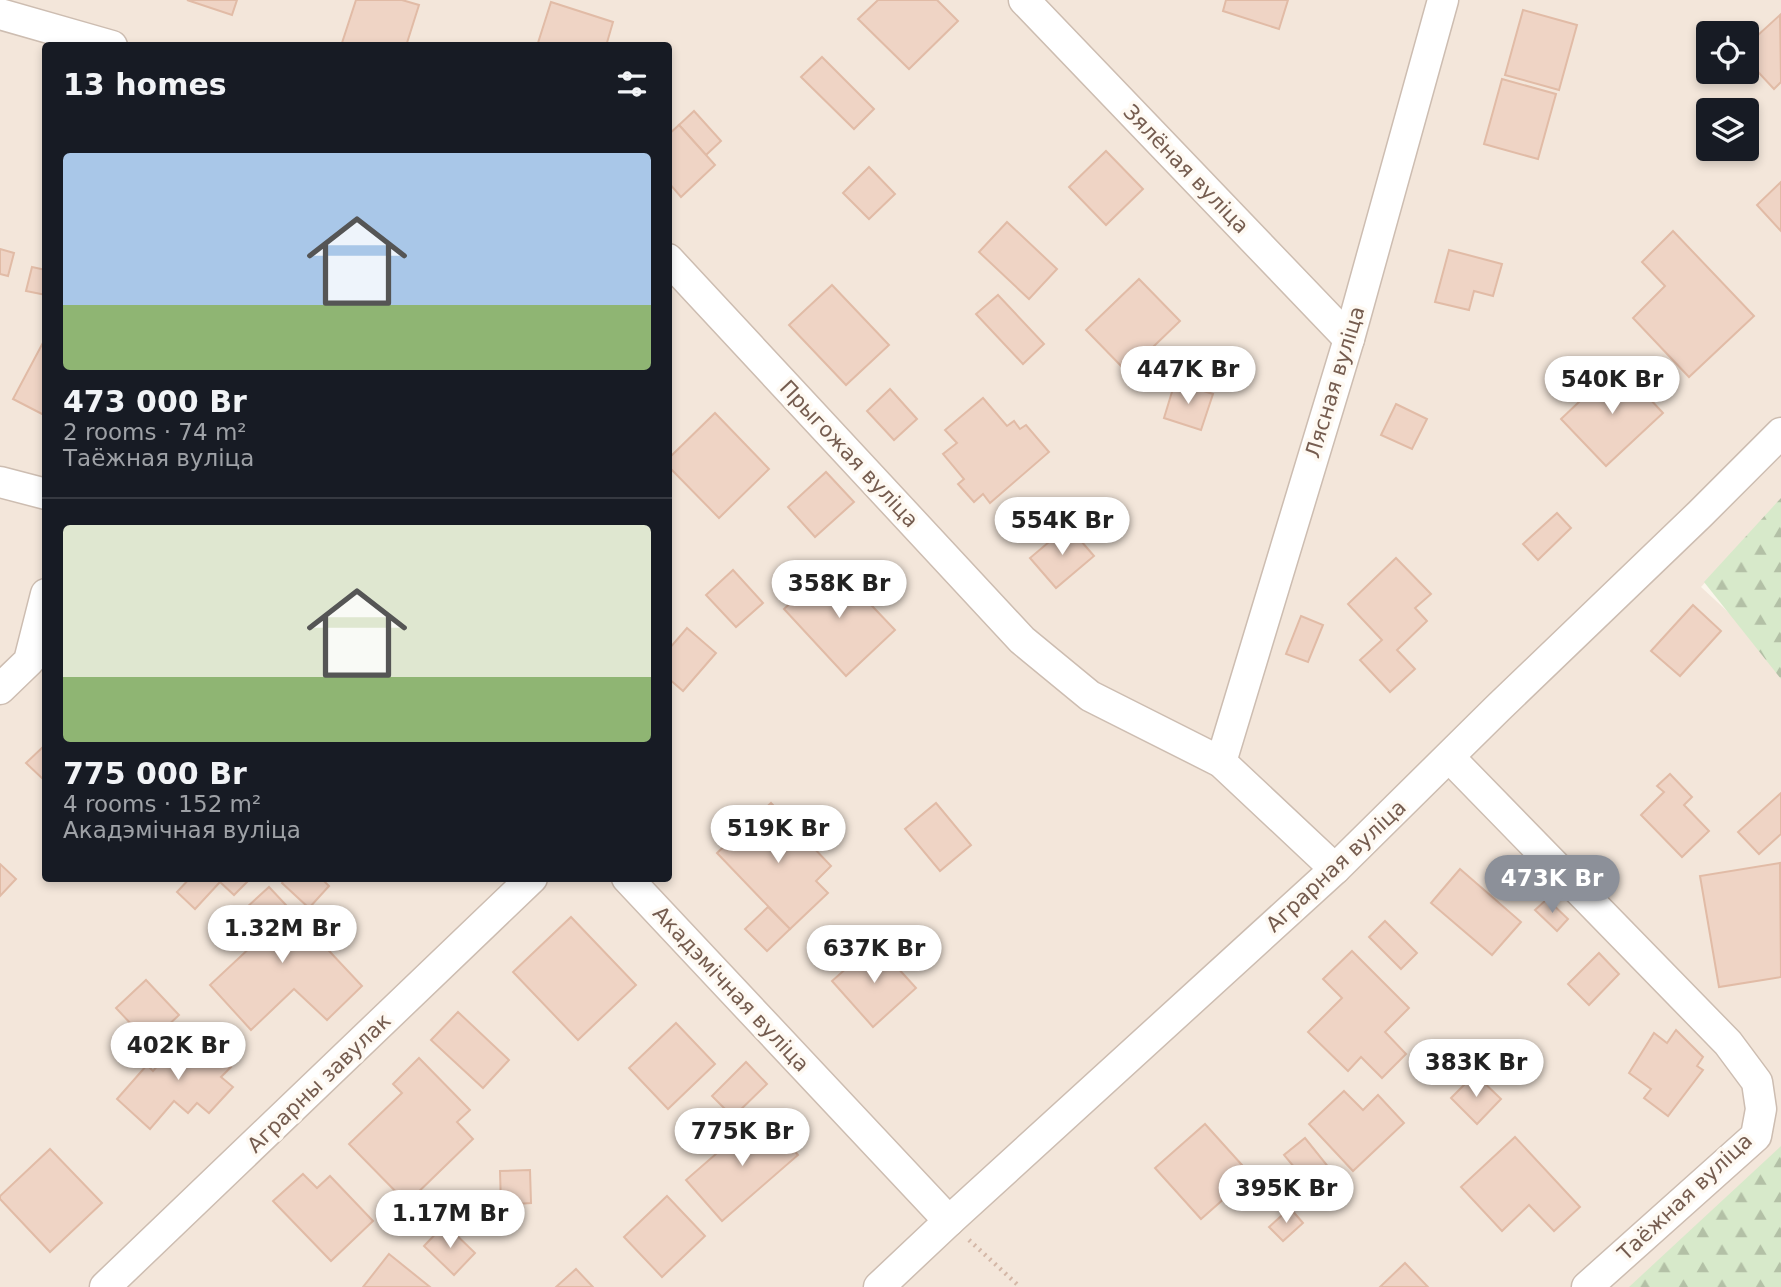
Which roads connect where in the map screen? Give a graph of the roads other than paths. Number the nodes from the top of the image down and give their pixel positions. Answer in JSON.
{"nodes":[{"id":1,"x":1024,"y":0,"type":"edge"},
{"id":2,"x":1443,"y":0,"type":"edge"},
{"id":3,"x":0,"y":15,"type":"edge"},
{"id":4,"x":98,"y":42,"type":"edge"},
{"id":5,"x":672,"y":263,"type":"edge"},
{"id":6,"x":1349,"y":339,"type":"junction"},
{"id":7,"x":1781,"y":433,"type":"edge"},
{"id":8,"x":0,"y":482,"type":"edge"},
{"id":9,"x":42,"y":494,"type":"edge"},
{"id":10,"x":42,"y":610,"type":"edge"},
{"id":11,"x":0,"y":689,"type":"edge"},
{"id":12,"x":1449,"y":757,"type":"junction"},
{"id":13,"x":1221,"y":762,"type":"junction"},
{"id":14,"x":1335,"y":869,"type":"junction"},
{"id":15,"x":528,"y":882,"type":"edge"},
{"id":16,"x":632,"y":882,"type":"edge"},
{"id":17,"x":949,"y":1222,"type":"junction"},
{"id":18,"x":105,"y":1287,"type":"edge"},
{"id":19,"x":879,"y":1287,"type":"edge"},
{"id":20,"x":1587,"y":1287,"type":"edge"}],
"edges":[{"from":1,"to":6,"type":"street","name":"Зялёная вуліца"},
{"from":2,"to":6,"type":"street","name":"Лясная вуліца"},
{"from":3,"to":4,"type":"street"},
{"from":5,"to":13,"type":"street","name":"Прыгожая вуліца"},
{"from":6,"to":13,"type":"street","name":"Лясная вуліца"},
{"from":7,"to":12,"type":"street","name":"Аграрная вуліца"},
{"from":8,"to":9,"type":"street"},
{"from":10,"to":11,"type":"street"},
{"from":12,"to":14,"type":"street","name":"Аграрная вуліца"},
{"from":12,"to":20,"type":"street","name":"Таёжная вуліца"},
{"from":13,"to":14,"type":"street","name":"Прыгожая вуліца"},
{"from":14,"to":17,"type":"street","name":"Аграрная вуліца"},
{"from":15,"to":18,"type":"street","name":"Аграрны завулак"},
{"from":16,"to":17,"type":"street","name":"Акадэмічная вуліца"},
{"from":17,"to":19,"type":"street","name":"Аграрная вуліца"}]}
